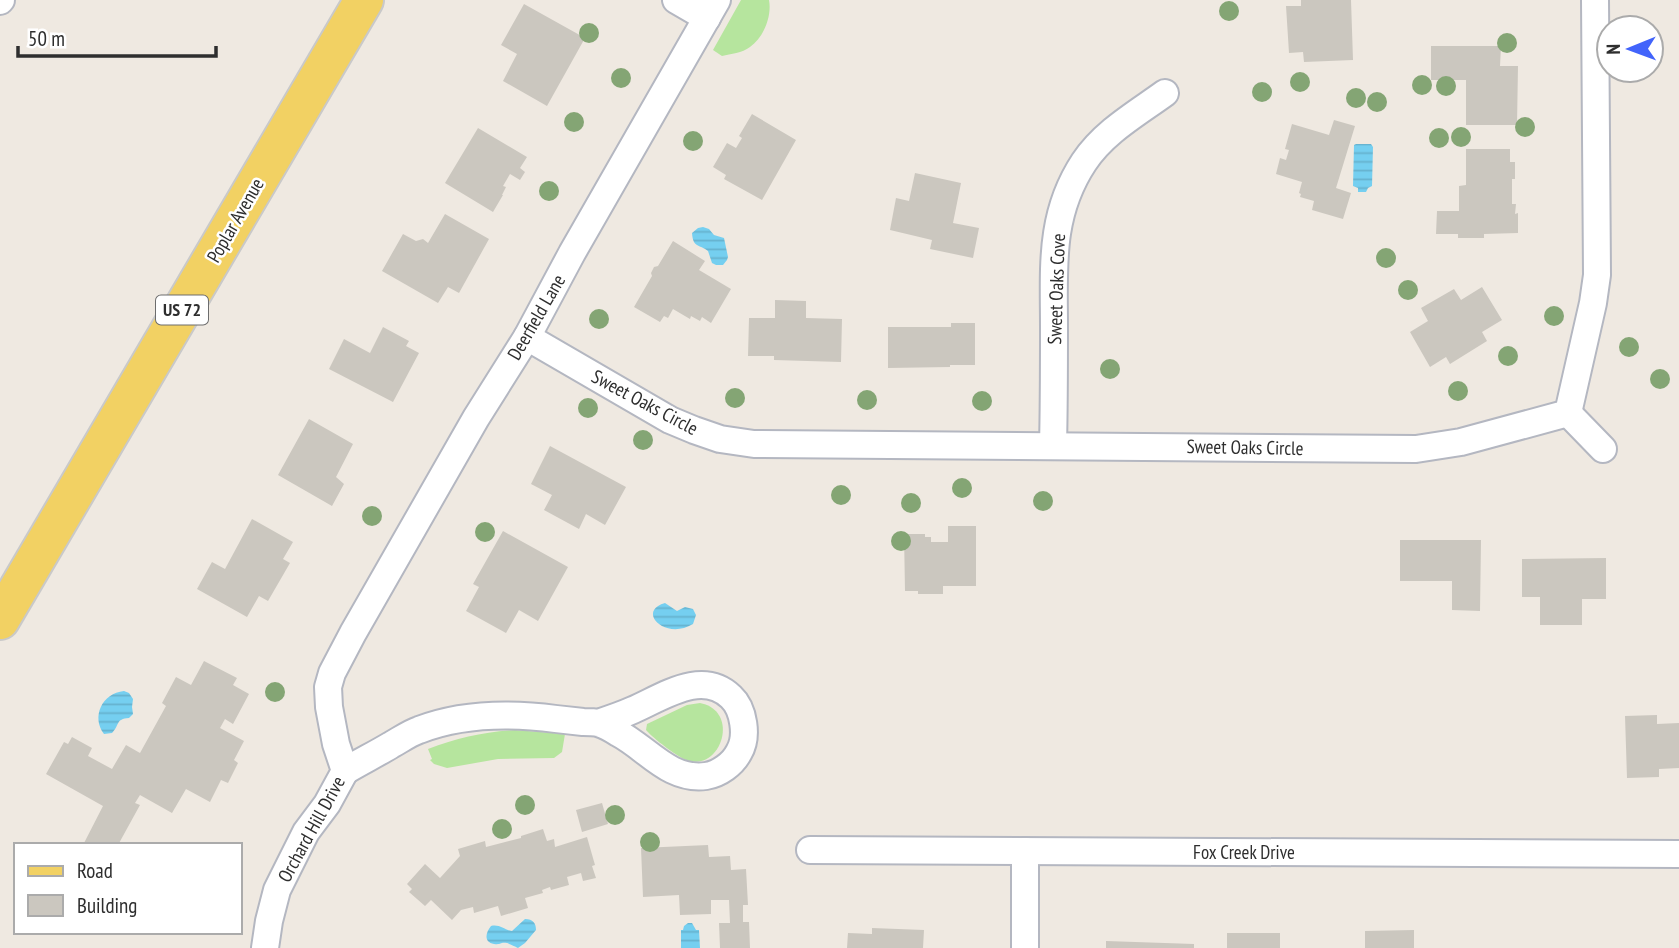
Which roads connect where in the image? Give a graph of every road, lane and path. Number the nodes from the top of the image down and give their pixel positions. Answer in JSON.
{"nodes":[{"id":1,"x":364,"y":0,"type":"edge"},
{"id":2,"x":676,"y":0,"type":"edge"},
{"id":3,"x":1595,"y":0,"type":"edge"},
{"id":4,"x":712,"y":9,"type":"edge"},
{"id":5,"x":1165,"y":93,"type":"dead end"},
{"id":6,"x":527,"y":337,"type":"junction"},
{"id":7,"x":1569,"y":413,"type":"junction"},
{"id":8,"x":1054,"y":445,"type":"junction"},
{"id":9,"x":1603,"y":449,"type":"dead end"},
{"id":10,"x":0,"y":620,"type":"edge"},
{"id":11,"x":353,"y":633,"type":"joint"},
{"id":12,"x":598,"y":723,"type":"junction"},
{"id":13,"x":345,"y":771,"type":"junction"},
{"id":14,"x":810,"y":850,"type":"dead end"},
{"id":15,"x":1025,"y":851,"type":"junction"},
{"id":16,"x":1679,"y":854,"type":"edge"},
{"id":17,"x":265,"y":948,"type":"edge"},
{"id":18,"x":1025,"y":948,"type":"edge"}],
"edges":[{"from":1,"to":10,"type":"main road","name":"Poplar Avenue","number":"US 72"},
{"from":2,"to":4,"type":"street"},
{"from":3,"to":7,"type":"street"},
{"from":4,"to":6,"type":"street","name":"Deerfield Lane"},
{"from":5,"to":8,"type":"street","name":"Sweet Oaks Cove"},
{"from":6,"to":8,"type":"street","name":"Sweet Oaks Circle"},
{"from":6,"to":11,"type":"street","name":"Deerfield Lane"},
{"from":7,"to":8,"type":"street","name":"Sweet Oaks Circle"},
{"from":7,"to":9,"type":"street"},
{"from":11,"to":13,"type":"street","name":"Orchard Hill Drive"},
{"from":12,"to":12,"type":"street"},
{"from":12,"to":13,"type":"street"},
{"from":13,"to":17,"type":"street","name":"Orchard Hill Drive"},
{"from":14,"to":15,"type":"street","name":"Fox Creek Drive"},
{"from":15,"to":16,"type":"street","name":"Fox Creek Drive"},
{"from":15,"to":18,"type":"street"}]}
